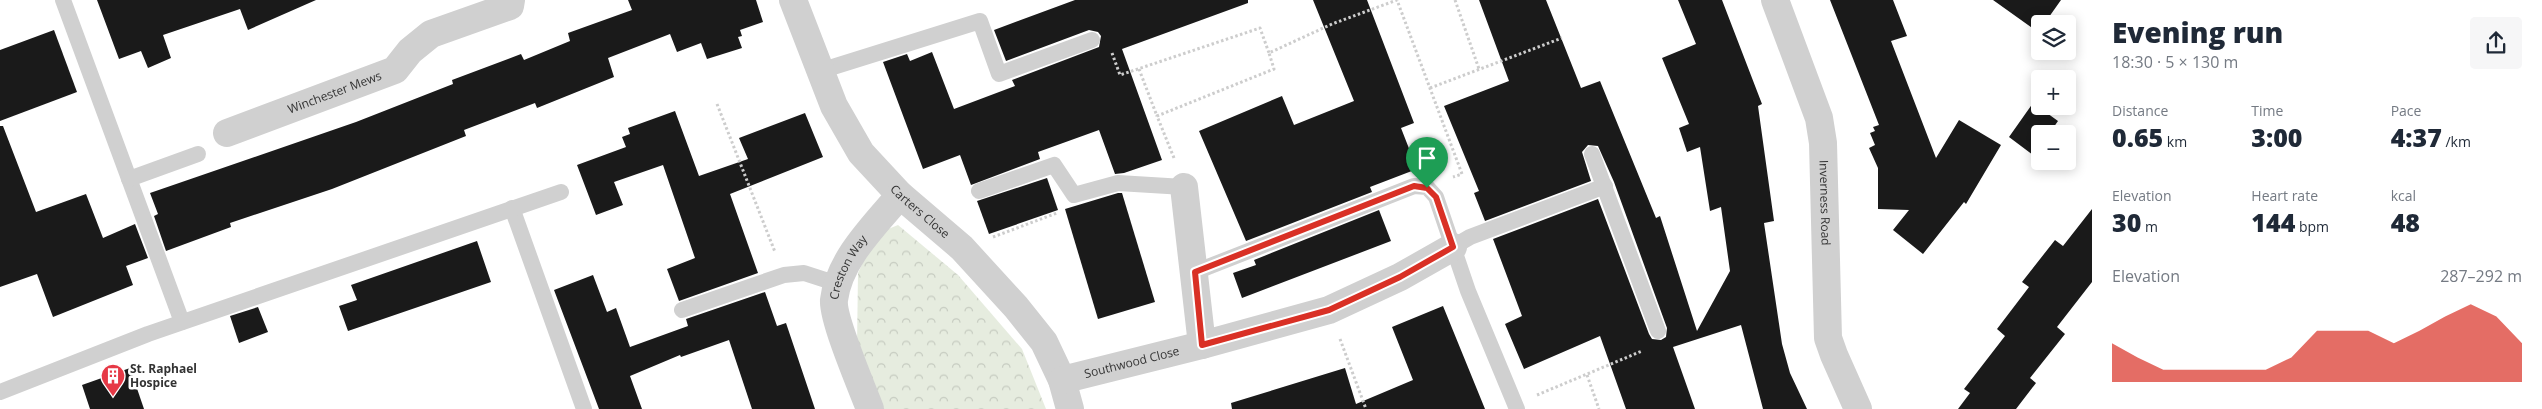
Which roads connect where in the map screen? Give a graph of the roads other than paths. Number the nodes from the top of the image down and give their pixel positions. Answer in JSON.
{"nodes":[{"id":1,"x":63,"y":0,"type":"edge"},
{"id":2,"x":511,"y":0,"type":"edge"},
{"id":3,"x":793,"y":0,"type":"edge"},
{"id":4,"x":1775,"y":0,"type":"edge"},
{"id":5,"x":1092,"y":40,"type":"road end"},
{"id":6,"x":820,"y":71,"type":"junction"},
{"id":7,"x":227,"y":133,"type":"dead end"},
{"id":8,"x":198,"y":154,"type":"dead end"},
{"id":9,"x":1592,"y":154,"type":"dead end"},
{"id":10,"x":129,"y":179,"type":"junction"},
{"id":11,"x":1605,"y":186,"type":"junction"},
{"id":12,"x":1184,"y":187,"type":"joint"},
{"id":13,"x":979,"y":191,"type":"dead end"},
{"id":14,"x":561,"y":192,"type":"dead end"},
{"id":15,"x":900,"y":194,"type":"junction"},
{"id":16,"x":512,"y":208,"type":"junction"},
{"id":17,"x":1453,"y":247,"type":"junction"},
{"id":18,"x":1195,"y":272,"type":"junction"},
{"id":19,"x":838,"y":284,"type":"junction"},
{"id":20,"x":682,"y":310,"type":"dead end"},
{"id":21,"x":182,"y":322,"type":"junction"},
{"id":22,"x":1658,"y":331,"type":"road end"},
{"id":23,"x":1202,"y":345,"type":"junction"},
{"id":24,"x":1062,"y":380,"type":"junction"},
{"id":25,"x":0,"y":392,"type":"edge"},
{"id":26,"x":1516,"y":407,"type":"edge"},
{"id":27,"x":584,"y":409,"type":"edge"},
{"id":28,"x":870,"y":409,"type":"edge"},
{"id":29,"x":1070,"y":409,"type":"edge"},
{"id":30,"x":1858,"y":409,"type":"edge"}],
"edges":[{"from":1,"to":10,"type":"lane"},
{"from":2,"to":7,"type":"street","name":"Winchester Mews"},
{"from":3,"to":6,"type":"street","name":"Carters Close"},
{"from":4,"to":30,"type":"street","name":"Inverness Road"},
{"from":5,"to":6,"type":"lane"},
{"from":6,"to":15,"type":"street","name":"Carters Close"},
{"from":8,"to":10,"type":"lane"},
{"from":9,"to":11,"type":"lane"},
{"from":10,"to":21,"type":"lane"},
{"from":11,"to":17,"type":"lane"},
{"from":11,"to":22,"type":"lane"},
{"from":12,"to":13,"type":"lane"},
{"from":12,"to":18,"type":"street"},
{"from":14,"to":16,"type":"lane"},
{"from":15,"to":19,"type":"street","name":"Creston Way"},
{"from":15,"to":24,"type":"street","name":"Carters Close"},
{"from":16,"to":21,"type":"lane"},
{"from":16,"to":27,"type":"lane"},
{"from":17,"to":18,"type":"lane"},
{"from":17,"to":23,"type":"street","name":"Southwood Close"},
{"from":17,"to":26,"type":"lane"},
{"from":18,"to":23,"type":"street"},
{"from":19,"to":20,"type":"lane"},
{"from":19,"to":28,"type":"street","name":"Creston Way"},
{"from":21,"to":25,"type":"lane"},
{"from":23,"to":24,"type":"street","name":"Southwood Close"},
{"from":24,"to":29,"type":"street","name":"Carters Close"}]}
